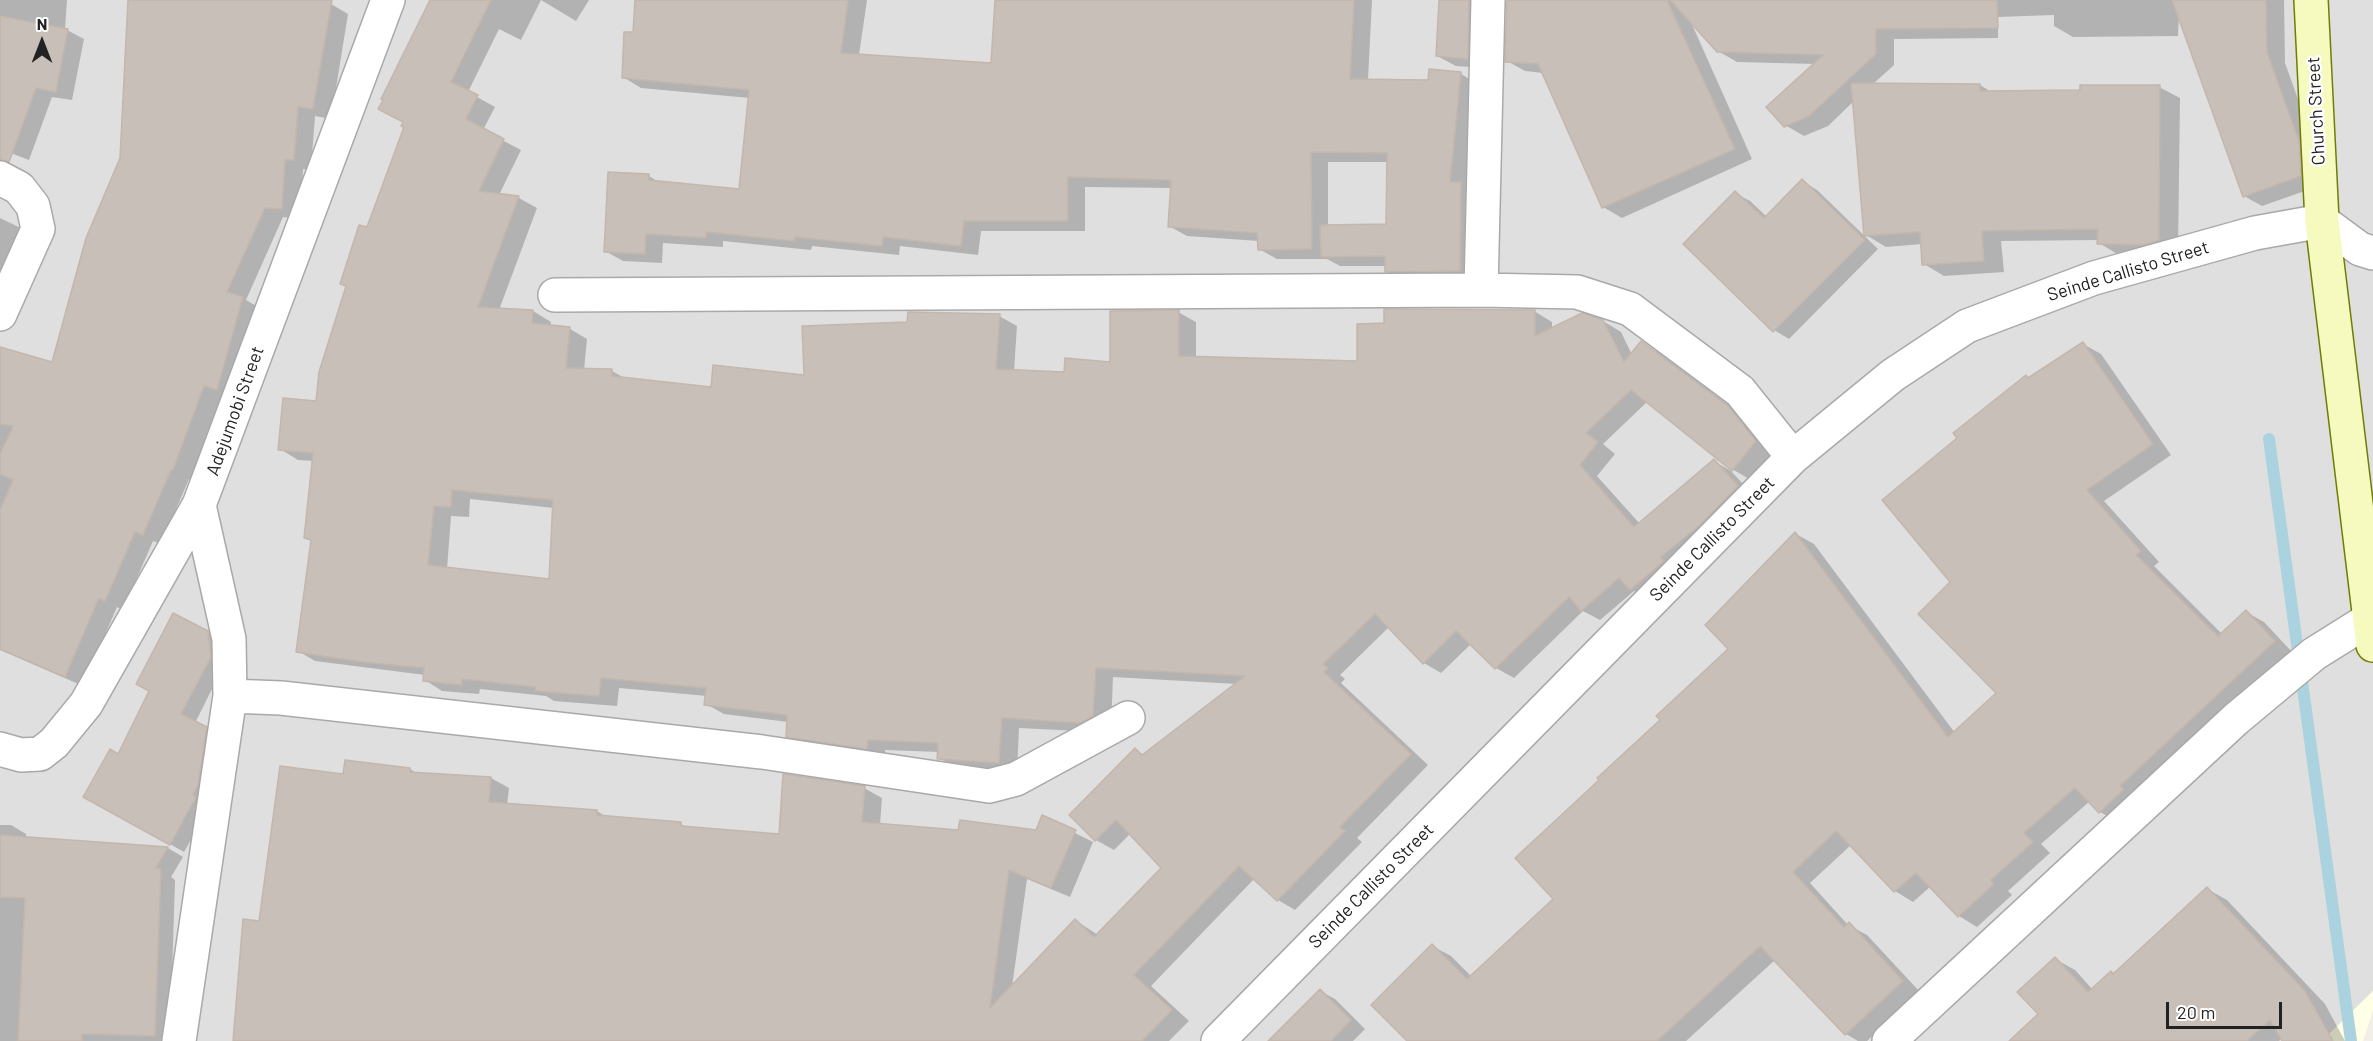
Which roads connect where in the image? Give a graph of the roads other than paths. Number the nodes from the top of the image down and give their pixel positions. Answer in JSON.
{"nodes":[{"id":1,"x":388,"y":0,"type":"edge"},
{"id":2,"x":1488,"y":0,"type":"edge"},
{"id":3,"x":2311,"y":0,"type":"edge"},
{"id":4,"x":0,"y":178,"type":"edge"},
{"id":5,"x":2322,"y":221,"type":"junction"},
{"id":6,"x":2373,"y":253,"type":"edge"},
{"id":7,"x":1481,"y":290,"type":"junction"},
{"id":8,"x":555,"y":295,"type":"dead end"},
{"id":9,"x":0,"y":314,"type":"edge"},
{"id":10,"x":1793,"y":457,"type":"junction"},
{"id":11,"x":200,"y":505,"type":"junction"},
{"id":12,"x":2372,"y":627,"type":"edge"},
{"id":13,"x":230,"y":696,"type":"junction"},
{"id":14,"x":1128,"y":718,"type":"dead end"},
{"id":15,"x":0,"y":749,"type":"edge"},
{"id":16,"x":179,"y":1041,"type":"edge"},
{"id":17,"x":1218,"y":1041,"type":"edge"},
{"id":18,"x":1889,"y":1041,"type":"edge"}],
"edges":[{"from":1,"to":11,"type":"street","name":"Adejumobi Street"},
{"from":2,"to":7,"type":"street"},
{"from":3,"to":5,"type":"street","name":"Church Street"},
{"from":4,"to":9,"type":"street"},
{"from":5,"to":6,"type":"street"},
{"from":5,"to":10,"type":"street","name":"Seinde Callisto Street"},
{"from":5,"to":12,"type":"street","name":"Church Street"},
{"from":7,"to":8,"type":"street"},
{"from":7,"to":10,"type":"street"},
{"from":10,"to":17,"type":"street","name":"Seinde Callisto Street"},
{"from":11,"to":13,"type":"street"},
{"from":11,"to":15,"type":"street","name":"Adejumobi Street"},
{"from":12,"to":18,"type":"street"},
{"from":13,"to":14,"type":"street"},
{"from":13,"to":16,"type":"street"}]}
